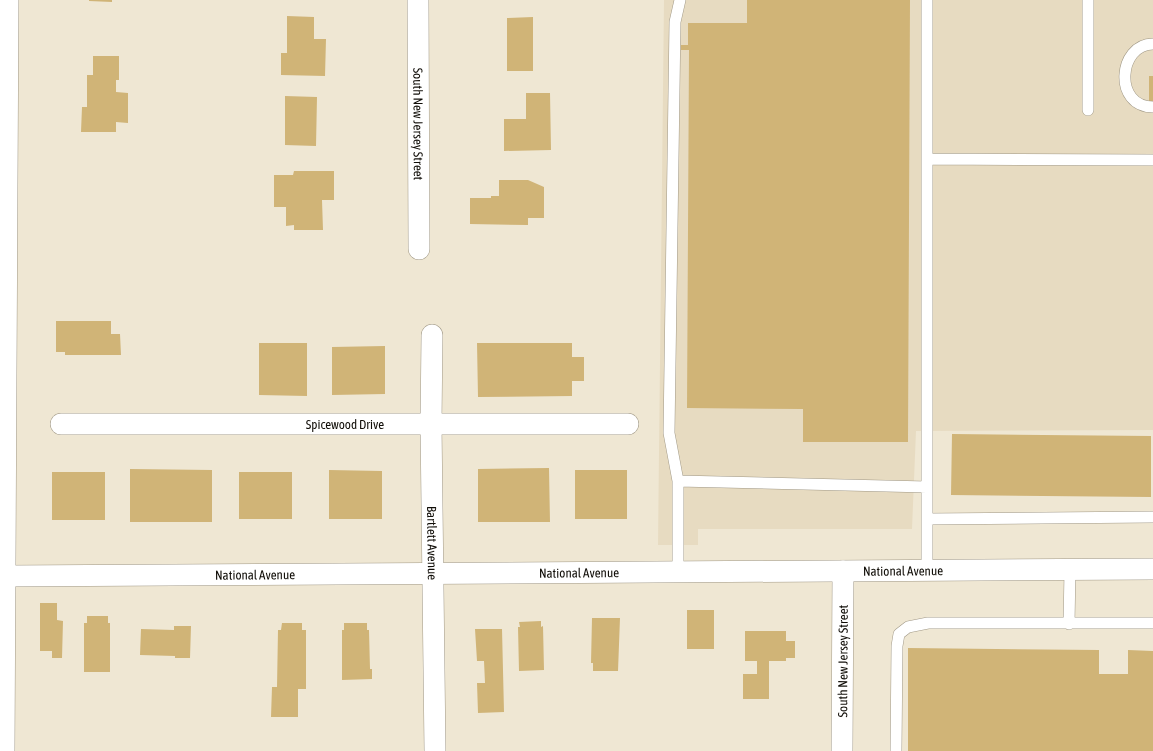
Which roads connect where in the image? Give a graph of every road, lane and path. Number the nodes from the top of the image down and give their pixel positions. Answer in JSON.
{"nodes":[{"id":1,"x":8,"y":0,"type":"edge"},
{"id":2,"x":418,"y":0,"type":"edge"},
{"id":3,"x":680,"y":0,"type":"edge"},
{"id":4,"x":927,"y":0,"type":"edge"},
{"id":5,"x":1088,"y":0,"type":"edge"},
{"id":6,"x":4,"y":41,"type":"edge"},
{"id":7,"x":1153,"y":44,"type":"edge"},
{"id":8,"x":1153,"y":107,"type":"edge"},
{"id":9,"x":1088,"y":110,"type":"dead end"},
{"id":10,"x":927,"y":159,"type":"junction"},
{"id":11,"x":1153,"y":160,"type":"edge"},
{"id":12,"x":419,"y":249,"type":"dead end"},
{"id":13,"x":432,"y":335,"type":"dead end"},
{"id":14,"x":61,"y":424,"type":"dead end"},
{"id":15,"x":431,"y":424,"type":"junction"},
{"id":16,"x":628,"y":424,"type":"dead end"},
{"id":17,"x":678,"y":481,"type":"junction"},
{"id":18,"x":927,"y":486,"type":"junction"},
{"id":19,"x":1153,"y":517,"type":"edge"},
{"id":20,"x":927,"y":519,"type":"junction"},
{"id":21,"x":3,"y":540,"type":"edge"},
{"id":22,"x":1153,"y":569,"type":"edge"},
{"id":23,"x":927,"y":570,"type":"junction"},
{"id":24,"x":1070,"y":570,"type":"junction"},
{"id":25,"x":678,"y":571,"type":"junction"},
{"id":26,"x":843,"y":571,"type":"junction"},
{"id":27,"x":433,"y":575,"type":"junction"},
{"id":28,"x":6,"y":576,"type":"junction"},
{"id":29,"x":1153,"y":623,"type":"edge"},
{"id":30,"x":1069,"y":624,"type":"junction"},
{"id":31,"x":4,"y":751,"type":"edge"},
{"id":32,"x":435,"y":751,"type":"edge"},
{"id":33,"x":842,"y":751,"type":"edge"},
{"id":34,"x":896,"y":751,"type":"edge"}],
"edges":[{"from":1,"to":6,"type":"street"},
{"from":2,"to":12,"type":"street","name":"South New Jersey Street"},
{"from":3,"to":17,"type":"lane"},
{"from":4,"to":10,"type":"lane"},
{"from":5,"to":9,"type":"lane"},
{"from":6,"to":21,"type":"street"},
{"from":7,"to":8,"type":"lane"},
{"from":10,"to":11,"type":"lane"},
{"from":10,"to":18,"type":"lane"},
{"from":13,"to":15,"type":"street","name":"Bartlett Avenue"},
{"from":14,"to":15,"type":"street","name":"Spicewood Drive"},
{"from":15,"to":16,"type":"street","name":"Spicewood Drive"},
{"from":15,"to":27,"type":"street","name":"Bartlett Avenue"},
{"from":17,"to":18,"type":"lane"},
{"from":17,"to":25,"type":"lane"},
{"from":18,"to":20,"type":"lane"},
{"from":19,"to":20,"type":"lane"},
{"from":20,"to":23,"type":"lane"},
{"from":21,"to":28,"type":"street"},
{"from":22,"to":24,"type":"street","name":"National Avenue"},
{"from":23,"to":24,"type":"street","name":"National Avenue"},
{"from":23,"to":26,"type":"street","name":"National Avenue"},
{"from":24,"to":30,"type":"lane"},
{"from":25,"to":26,"type":"street","name":"National Avenue"},
{"from":25,"to":27,"type":"street","name":"National Avenue"},
{"from":26,"to":33,"type":"street","name":"South New Jersey Street"},
{"from":27,"to":28,"type":"street","name":"National Avenue"},
{"from":27,"to":32,"type":"street","name":"Bartlett Avenue"},
{"from":28,"to":31,"type":"street"},
{"from":29,"to":30,"type":"lane"},
{"from":30,"to":34,"type":"lane"}]}
